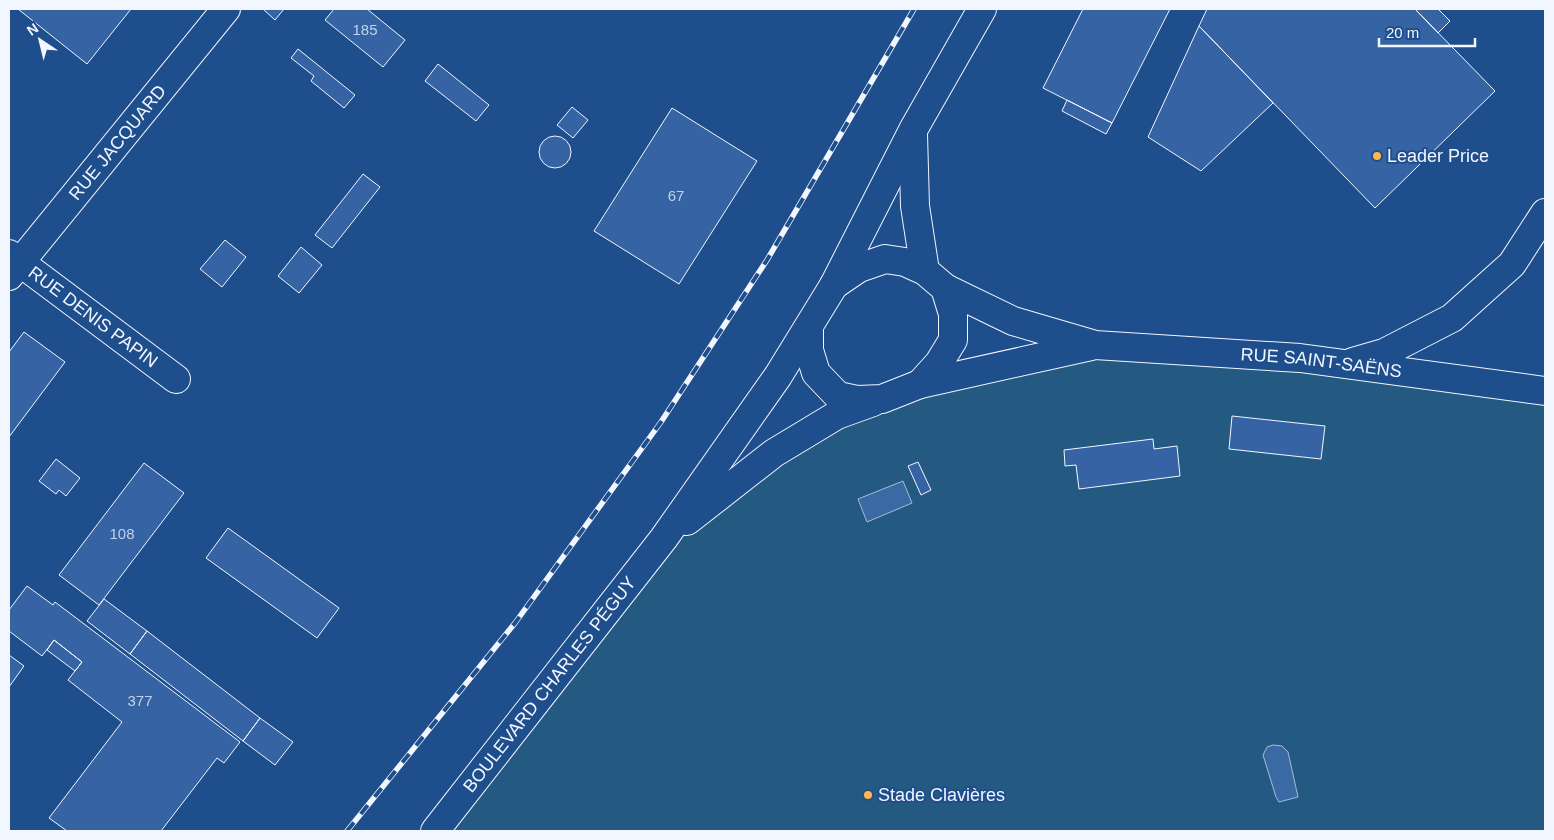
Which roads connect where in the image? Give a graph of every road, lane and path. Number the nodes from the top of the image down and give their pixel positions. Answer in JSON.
{"nodes":[{"id":1,"x":226,"y":9,"type":"edge"},
{"id":2,"x":982,"y":9,"type":"edge"},
{"id":3,"x":913,"y":130,"type":"junction"},
{"id":4,"x":1545,"y":213,"type":"edge"},
{"id":5,"x":12,"y":264,"type":"edge"},
{"id":6,"x":935,"y":280,"type":"junction"},
{"id":7,"x":834,"y":285,"type":"junction"},
{"id":8,"x":809,"y":327,"type":"junction"},
{"id":9,"x":1095,"y":345,"type":"junction"},
{"id":10,"x":1345,"y":364,"type":"junction"},
{"id":11,"x":176,"y":379,"type":"dead end"},
{"id":12,"x":920,"y":384,"type":"junction"},
{"id":13,"x":1545,"y":391,"type":"edge"},
{"id":14,"x":882,"y":399,"type":"junction"},
{"id":15,"x":664,"y":538,"type":"junction"},
{"id":16,"x":435,"y":831,"type":"edge"}],
"edges":[{"from":1,"to":5,"type":"street","name":"RUE JACQUARD"},
{"from":2,"to":3,"type":"street"},
{"from":3,"to":6,"type":"street"},
{"from":3,"to":7,"type":"street"},
{"from":4,"to":10,"type":"street"},
{"from":5,"to":11,"type":"street","name":"RUE DENIS PAPIN"},
{"from":6,"to":7,"type":"street"},
{"from":6,"to":9,"type":"street","name":"RUE SAINT-SAËNS"},
{"from":6,"to":12,"type":"street"},
{"from":7,"to":8,"type":"street"},
{"from":8,"to":14,"type":"street"},
{"from":8,"to":15,"type":"street","name":"BOULEVARD CHARLES PÉGUY"},
{"from":9,"to":10,"type":"street","name":"RUE SAINT-SAËNS"},
{"from":9,"to":12,"type":"street","name":"RUE SAINT-SAËNS"},
{"from":10,"to":13,"type":"street","name":"RUE SAINT-SAËNS"},
{"from":12,"to":14,"type":"street"},
{"from":14,"to":15,"type":"street","name":"BOULEVARD CHARLES PÉGUY"},
{"from":15,"to":16,"type":"street","name":"BOULEVARD CHARLES PÉGUY"}]}
